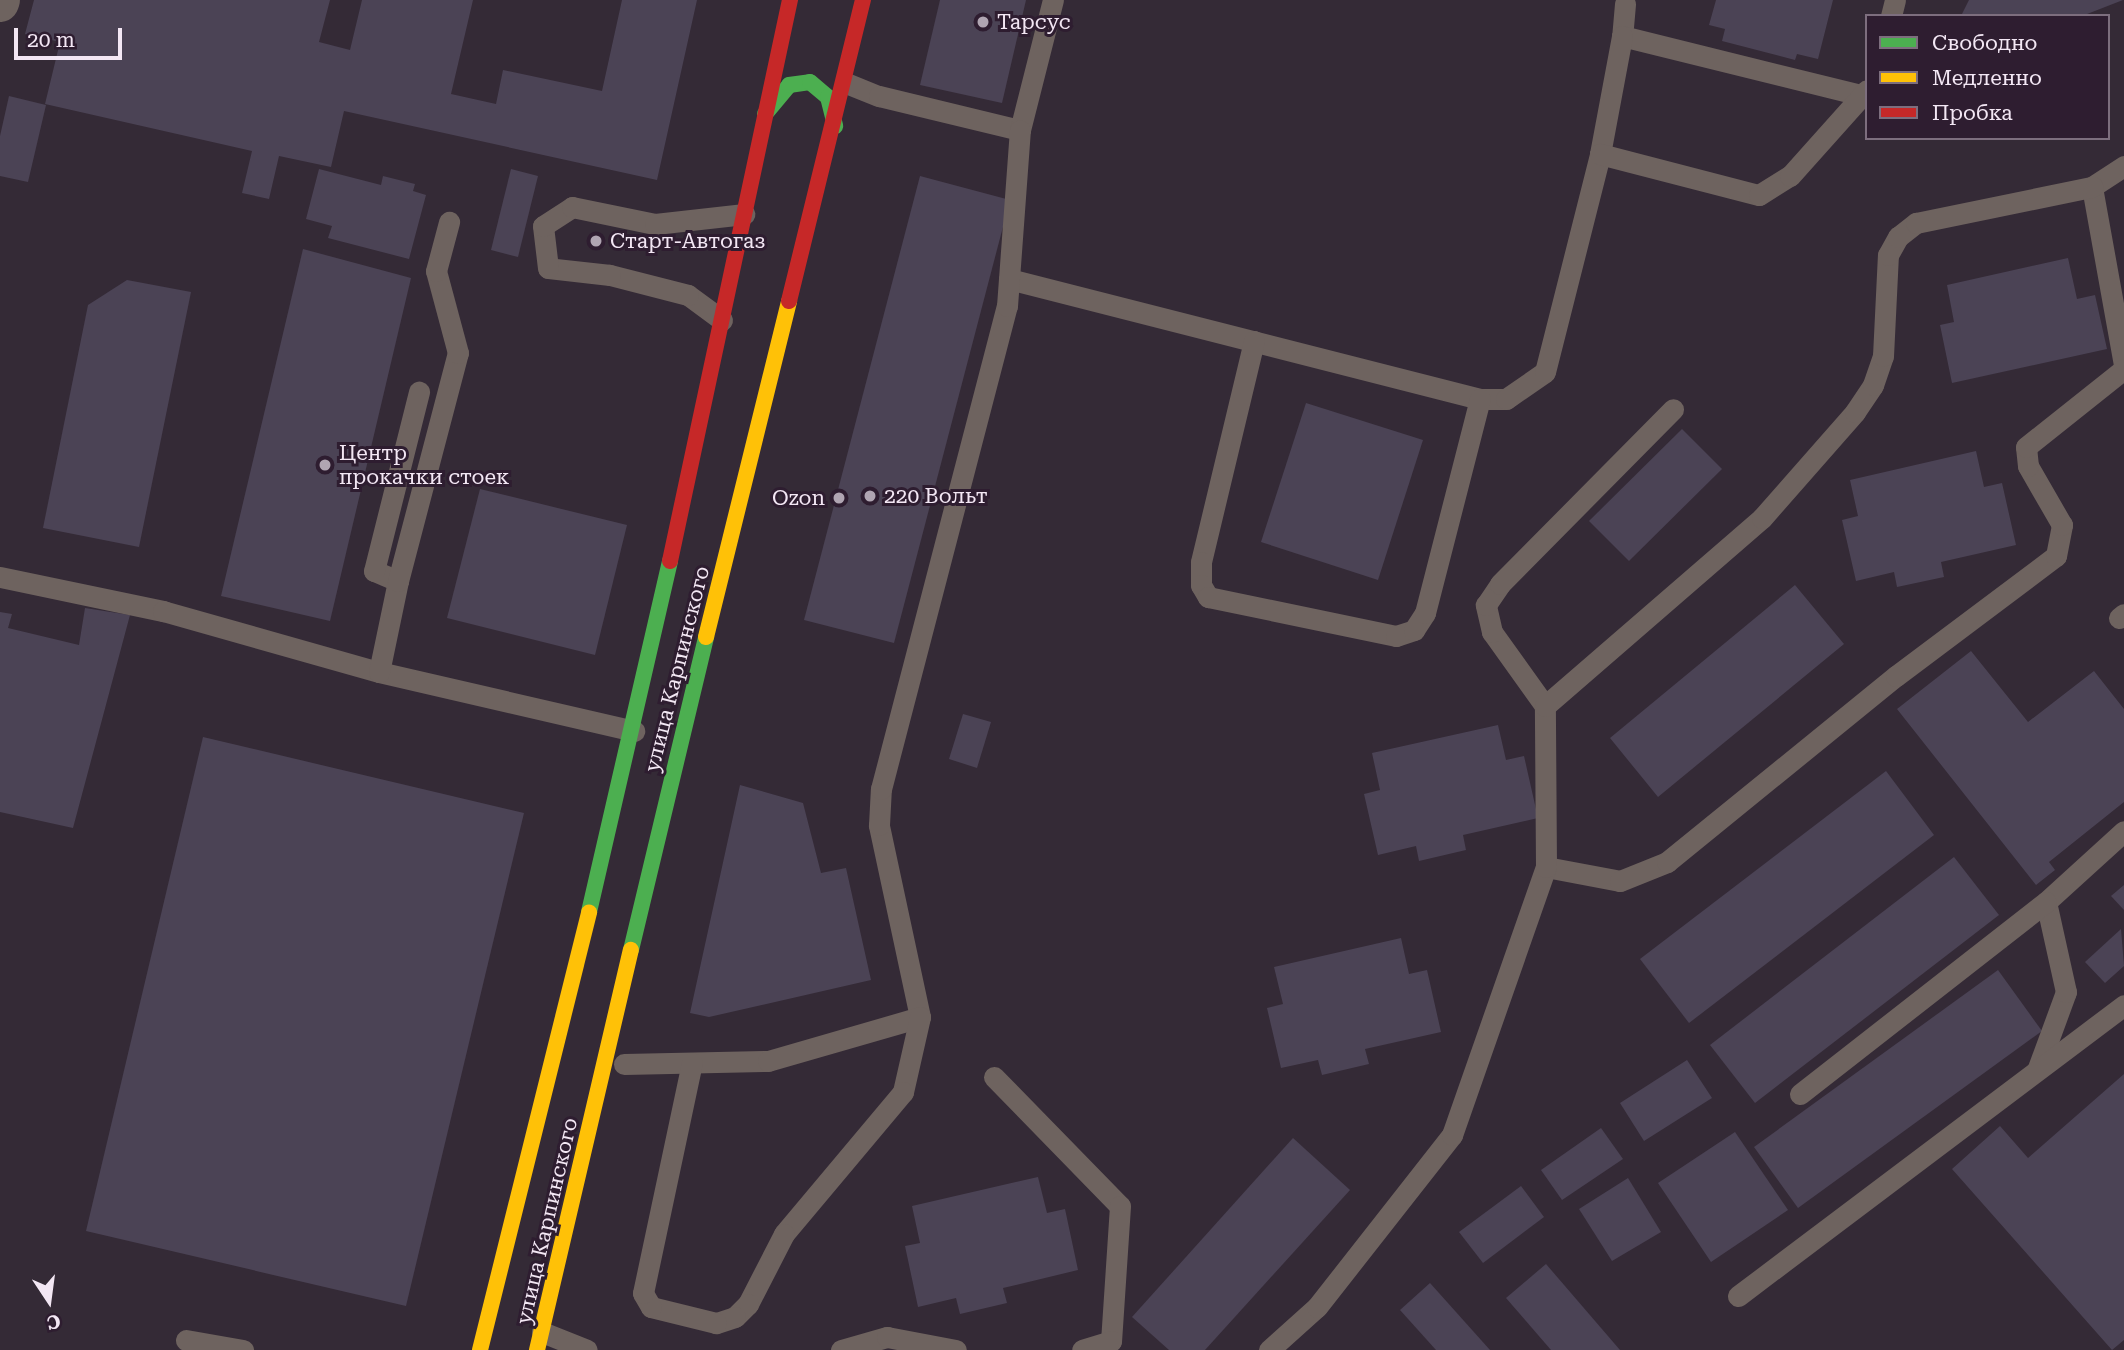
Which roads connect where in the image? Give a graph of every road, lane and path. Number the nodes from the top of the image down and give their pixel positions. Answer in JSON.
{"nodes":[{"id":1,"x":790,"y":0,"type":"edge"},
{"id":2,"x":863,"y":0,"type":"edge"},
{"id":3,"x":1053,"y":0,"type":"edge"},
{"id":4,"x":1621,"y":1,"type":"edge"},
{"id":5,"x":1622,"y":36,"type":"junction"},
{"id":6,"x":846,"y":83,"type":"junction"},
{"id":7,"x":1865,"y":93,"type":"edge"},
{"id":8,"x":1865,"y":94,"type":"edge"},
{"id":9,"x":765,"y":114,"type":"junction"},
{"id":10,"x":835,"y":125,"type":"junction"},
{"id":11,"x":1020,"y":130,"type":"junction"},
{"id":12,"x":1600,"y":154,"type":"junction"},
{"id":13,"x":2124,"y":166,"type":"edge"},
{"id":14,"x":2092,"y":187,"type":"junction"},
{"id":15,"x":744,"y":214,"type":"junction"},
{"id":16,"x":449,"y":222,"type":"dead end"},
{"id":17,"x":1009,"y":279,"type":"junction"},
{"id":18,"x":722,"y":320,"type":"junction"},
{"id":19,"x":1254,"y":341,"type":"junction"},
{"id":20,"x":2124,"y":364,"type":"edge"},
{"id":21,"x":2124,"y":369,"type":"edge"},
{"id":22,"x":419,"y":392,"type":"dead end"},
{"id":23,"x":1480,"y":399,"type":"junction"},
{"id":24,"x":1673,"y":409,"type":"dead end"},
{"id":25,"x":0,"y":577,"type":"edge"},
{"id":26,"x":398,"y":581,"type":"junction"},
{"id":27,"x":379,"y":672,"type":"junction"},
{"id":28,"x":1545,"y":706,"type":"junction"},
{"id":29,"x":634,"y":731,"type":"junction"},
{"id":30,"x":2124,"y":831,"type":"edge"},
{"id":31,"x":1546,"y":867,"type":"junction"},
{"id":32,"x":2046,"y":902,"type":"junction"},
{"id":33,"x":2124,"y":1005,"type":"edge"},
{"id":34,"x":919,"y":1017,"type":"junction"},
{"id":35,"x":692,"y":1063,"type":"junction"},
{"id":36,"x":624,"y":1064,"type":"dead end"},
{"id":37,"x":2038,"y":1068,"type":"junction"},
{"id":38,"x":994,"y":1077,"type":"dead end"},
{"id":39,"x":1800,"y":1094,"type":"dead end"},
{"id":40,"x":1738,"y":1296,"type":"dead end"},
{"id":41,"x":186,"y":1340,"type":"dead end"},
{"id":42,"x":540,"y":1341,"type":"edge"},
{"id":43,"x":1114,"y":1345,"type":"edge"},
{"id":44,"x":243,"y":1350,"type":"edge"},
{"id":45,"x":480,"y":1350,"type":"edge"},
{"id":46,"x":587,"y":1350,"type":"edge"},
{"id":47,"x":841,"y":1350,"type":"edge"},
{"id":48,"x":956,"y":1350,"type":"edge"},
{"id":49,"x":1082,"y":1350,"type":"edge"},
{"id":50,"x":1269,"y":1350,"type":"edge"}],
"edges":[{"from":1,"to":9,"type":"main road","name":"улица Карпинского"},
{"from":2,"to":6,"type":"main road","name":"улица Карпинского"},
{"from":3,"to":11,"type":"lane"},
{"from":4,"to":5,"type":"lane"},
{"from":5,"to":7,"type":"lane"},
{"from":5,"to":12,"type":"lane"},
{"from":6,"to":10,"type":"main road","name":"улица Карпинского"},
{"from":6,"to":11,"type":"lane"},
{"from":8,"to":12,"type":"lane"},
{"from":9,"to":10,"type":"main road"},
{"from":9,"to":15,"type":"main road","name":"улица Карпинского"},
{"from":10,"to":42,"type":"main road","name":"улица Карпинского"},
{"from":11,"to":17,"type":"lane"},
{"from":12,"to":23,"type":"lane"},
{"from":13,"to":14,"type":"lane"},
{"from":14,"to":20,"type":"lane"},
{"from":14,"to":28,"type":"lane"},
{"from":15,"to":18,"type":"main road","name":"улица Карпинского"},
{"from":15,"to":18,"type":"lane"},
{"from":16,"to":26,"type":"lane"},
{"from":17,"to":19,"type":"lane"},
{"from":17,"to":34,"type":"lane"},
{"from":18,"to":29,"type":"main road","name":"улица Карпинского"},
{"from":19,"to":23,"type":"lane"},
{"from":19,"to":23,"type":"lane"},
{"from":21,"to":31,"type":"lane"},
{"from":22,"to":26,"type":"lane"},
{"from":24,"to":28,"type":"lane"},
{"from":25,"to":27,"type":"lane"},
{"from":26,"to":27,"type":"lane"},
{"from":27,"to":29,"type":"lane"},
{"from":28,"to":31,"type":"lane"},
{"from":29,"to":45,"type":"main road","name":"улица Карпинского"},
{"from":30,"to":32,"type":"lane"},
{"from":31,"to":50,"type":"lane"},
{"from":32,"to":37,"type":"lane"},
{"from":32,"to":39,"type":"lane"},
{"from":33,"to":37,"type":"lane"},
{"from":34,"to":35,"type":"lane"},
{"from":34,"to":35,"type":"lane"},
{"from":35,"to":36,"type":"lane"},
{"from":37,"to":40,"type":"lane"},
{"from":38,"to":43,"type":"lane"},
{"from":41,"to":44,"type":"lane"},
{"from":42,"to":46,"type":"lane"},
{"from":43,"to":49,"type":"lane"},
{"from":47,"to":48,"type":"lane"}]}
